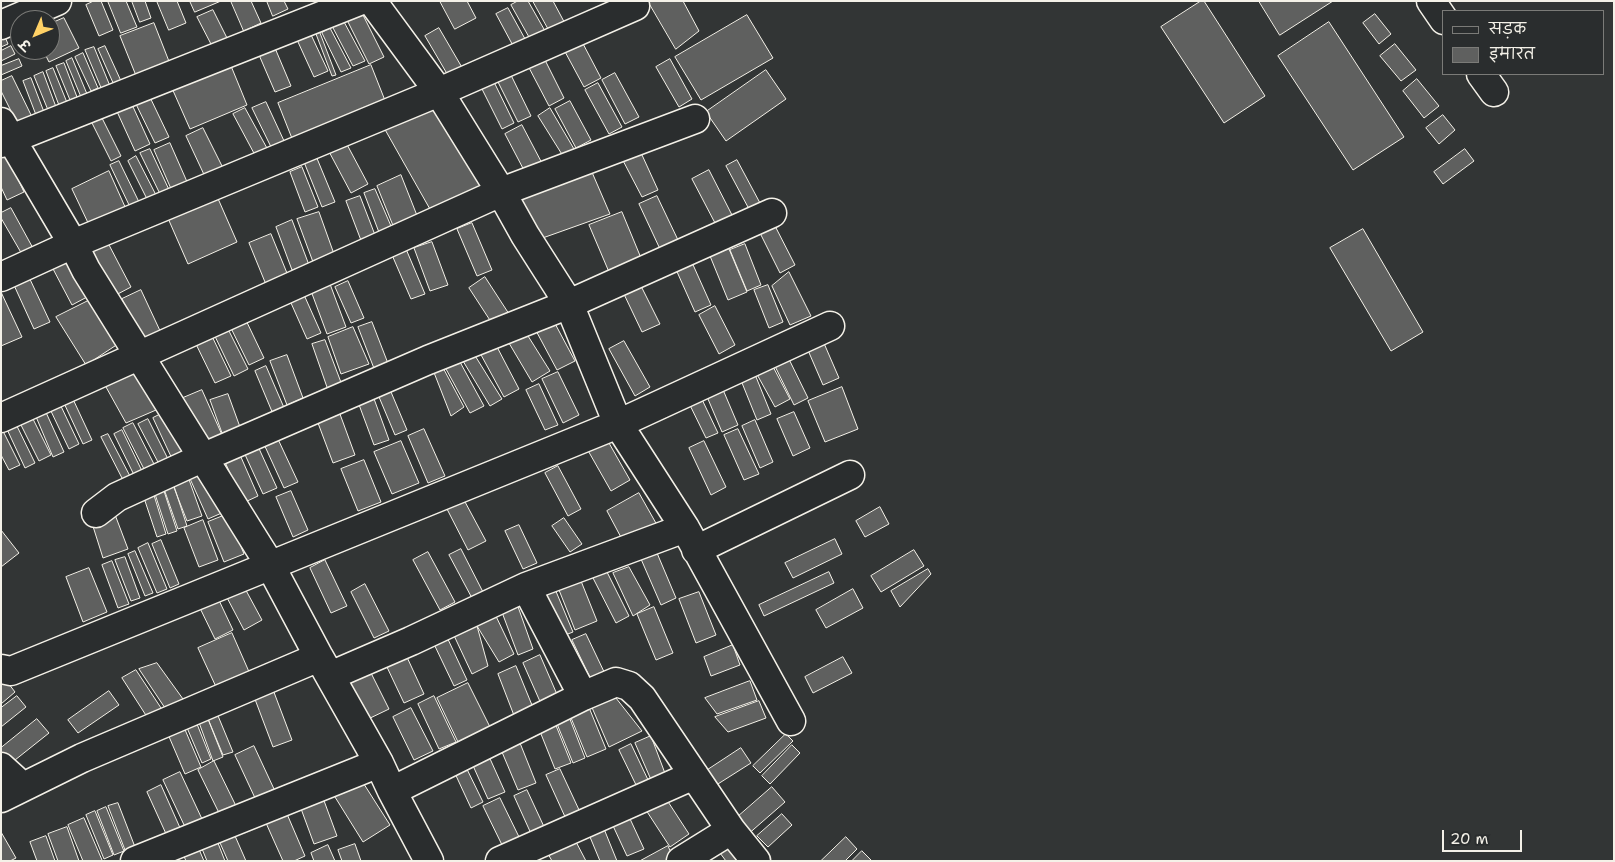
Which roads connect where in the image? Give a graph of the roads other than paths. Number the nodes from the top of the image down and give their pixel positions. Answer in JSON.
{"nodes":[{"id":1,"x":57,"y":1,"type":"edge"},
{"id":2,"x":359,"y":1,"type":"edge"},
{"id":3,"x":372,"y":1,"type":"edge"},
{"id":4,"x":1431,"y":1,"type":"edge"},
{"id":5,"x":635,"y":6,"type":"dead end"},
{"id":6,"x":1442,"y":17,"type":"edge"},
{"id":7,"x":1,"y":25,"type":"edge"},
{"id":8,"x":439,"y":92,"type":"junction"},
{"id":9,"x":695,"y":119,"type":"dead end"},
{"id":10,"x":4,"y":135,"type":"edge"},
{"id":11,"x":502,"y":192,"type":"junction"},
{"id":12,"x":772,"y":213,"type":"dead end"},
{"id":13,"x":73,"y":244,"type":"junction"},
{"id":14,"x":1,"y":277,"type":"edge"},
{"id":15,"x":569,"y":304,"type":"junction"},
{"id":16,"x":830,"y":326,"type":"dead end"},
{"id":17,"x":140,"y":355,"type":"junction"},
{"id":18,"x":1,"y":418,"type":"edge"},
{"id":19,"x":618,"y":424,"type":"junction"},
{"id":20,"x":204,"y":457,"type":"junction"},
{"id":21,"x":850,"y":475,"type":"dead end"},
{"id":22,"x":96,"y":513,"type":"dead end"},
{"id":23,"x":690,"y":539,"type":"junction"},
{"id":24,"x":270,"y":565,"type":"junction"},
{"id":25,"x":526,"y":588,"type":"junction"},
{"id":26,"x":325,"y":666,"type":"junction"},
{"id":27,"x":1,"y":669,"type":"edge"},
{"id":28,"x":583,"y":696,"type":"junction"},
{"id":29,"x":791,"y":721,"type":"dead end"},
{"id":30,"x":379,"y":763,"type":"junction"},
{"id":31,"x":1,"y":767,"type":"edge"},
{"id":32,"x":694,"y":775,"type":"junction"},
{"id":33,"x":392,"y":791,"type":"junction"},
{"id":34,"x":12,"y":792,"type":"edge"},
{"id":35,"x":731,"y":830,"type":"junction"},
{"id":36,"x":135,"y":861,"type":"edge"},
{"id":37,"x":429,"y":861,"type":"edge"},
{"id":38,"x":500,"y":861,"type":"edge"},
{"id":39,"x":681,"y":861,"type":"edge"},
{"id":40,"x":756,"y":861,"type":"edge"}],
"edges":[{"from":1,"to":7,"type":"street"},
{"from":2,"to":10,"type":"street"},
{"from":3,"to":8,"type":"street"},
{"from":4,"to":6,"type":"street"},
{"from":5,"to":8,"type":"street"},
{"from":8,"to":11,"type":"street"},
{"from":8,"to":13,"type":"street"},
{"from":9,"to":11,"type":"street"},
{"from":10,"to":13,"type":"street"},
{"from":11,"to":15,"type":"street"},
{"from":11,"to":17,"type":"street"},
{"from":12,"to":15,"type":"street"},
{"from":13,"to":14,"type":"street"},
{"from":13,"to":17,"type":"street"},
{"from":15,"to":19,"type":"street"},
{"from":15,"to":20,"type":"street"},
{"from":16,"to":19,"type":"street"},
{"from":17,"to":18,"type":"street"},
{"from":17,"to":20,"type":"street"},
{"from":19,"to":23,"type":"street"},
{"from":19,"to":24,"type":"street"},
{"from":20,"to":22,"type":"street"},
{"from":20,"to":24,"type":"street"},
{"from":21,"to":23,"type":"street"},
{"from":23,"to":25,"type":"street"},
{"from":23,"to":29,"type":"street"},
{"from":24,"to":26,"type":"street"},
{"from":24,"to":27,"type":"street"},
{"from":25,"to":26,"type":"street"},
{"from":25,"to":28,"type":"street"},
{"from":26,"to":30,"type":"street"},
{"from":26,"to":34,"type":"street"},
{"from":28,"to":32,"type":"street"},
{"from":28,"to":33,"type":"street"},
{"from":30,"to":33,"type":"street"},
{"from":30,"to":36,"type":"street"},
{"from":31,"to":34,"type":"street"},
{"from":32,"to":35,"type":"street"},
{"from":32,"to":38,"type":"street"},
{"from":33,"to":37,"type":"street"},
{"from":35,"to":39,"type":"street"},
{"from":35,"to":40,"type":"street"}]}
